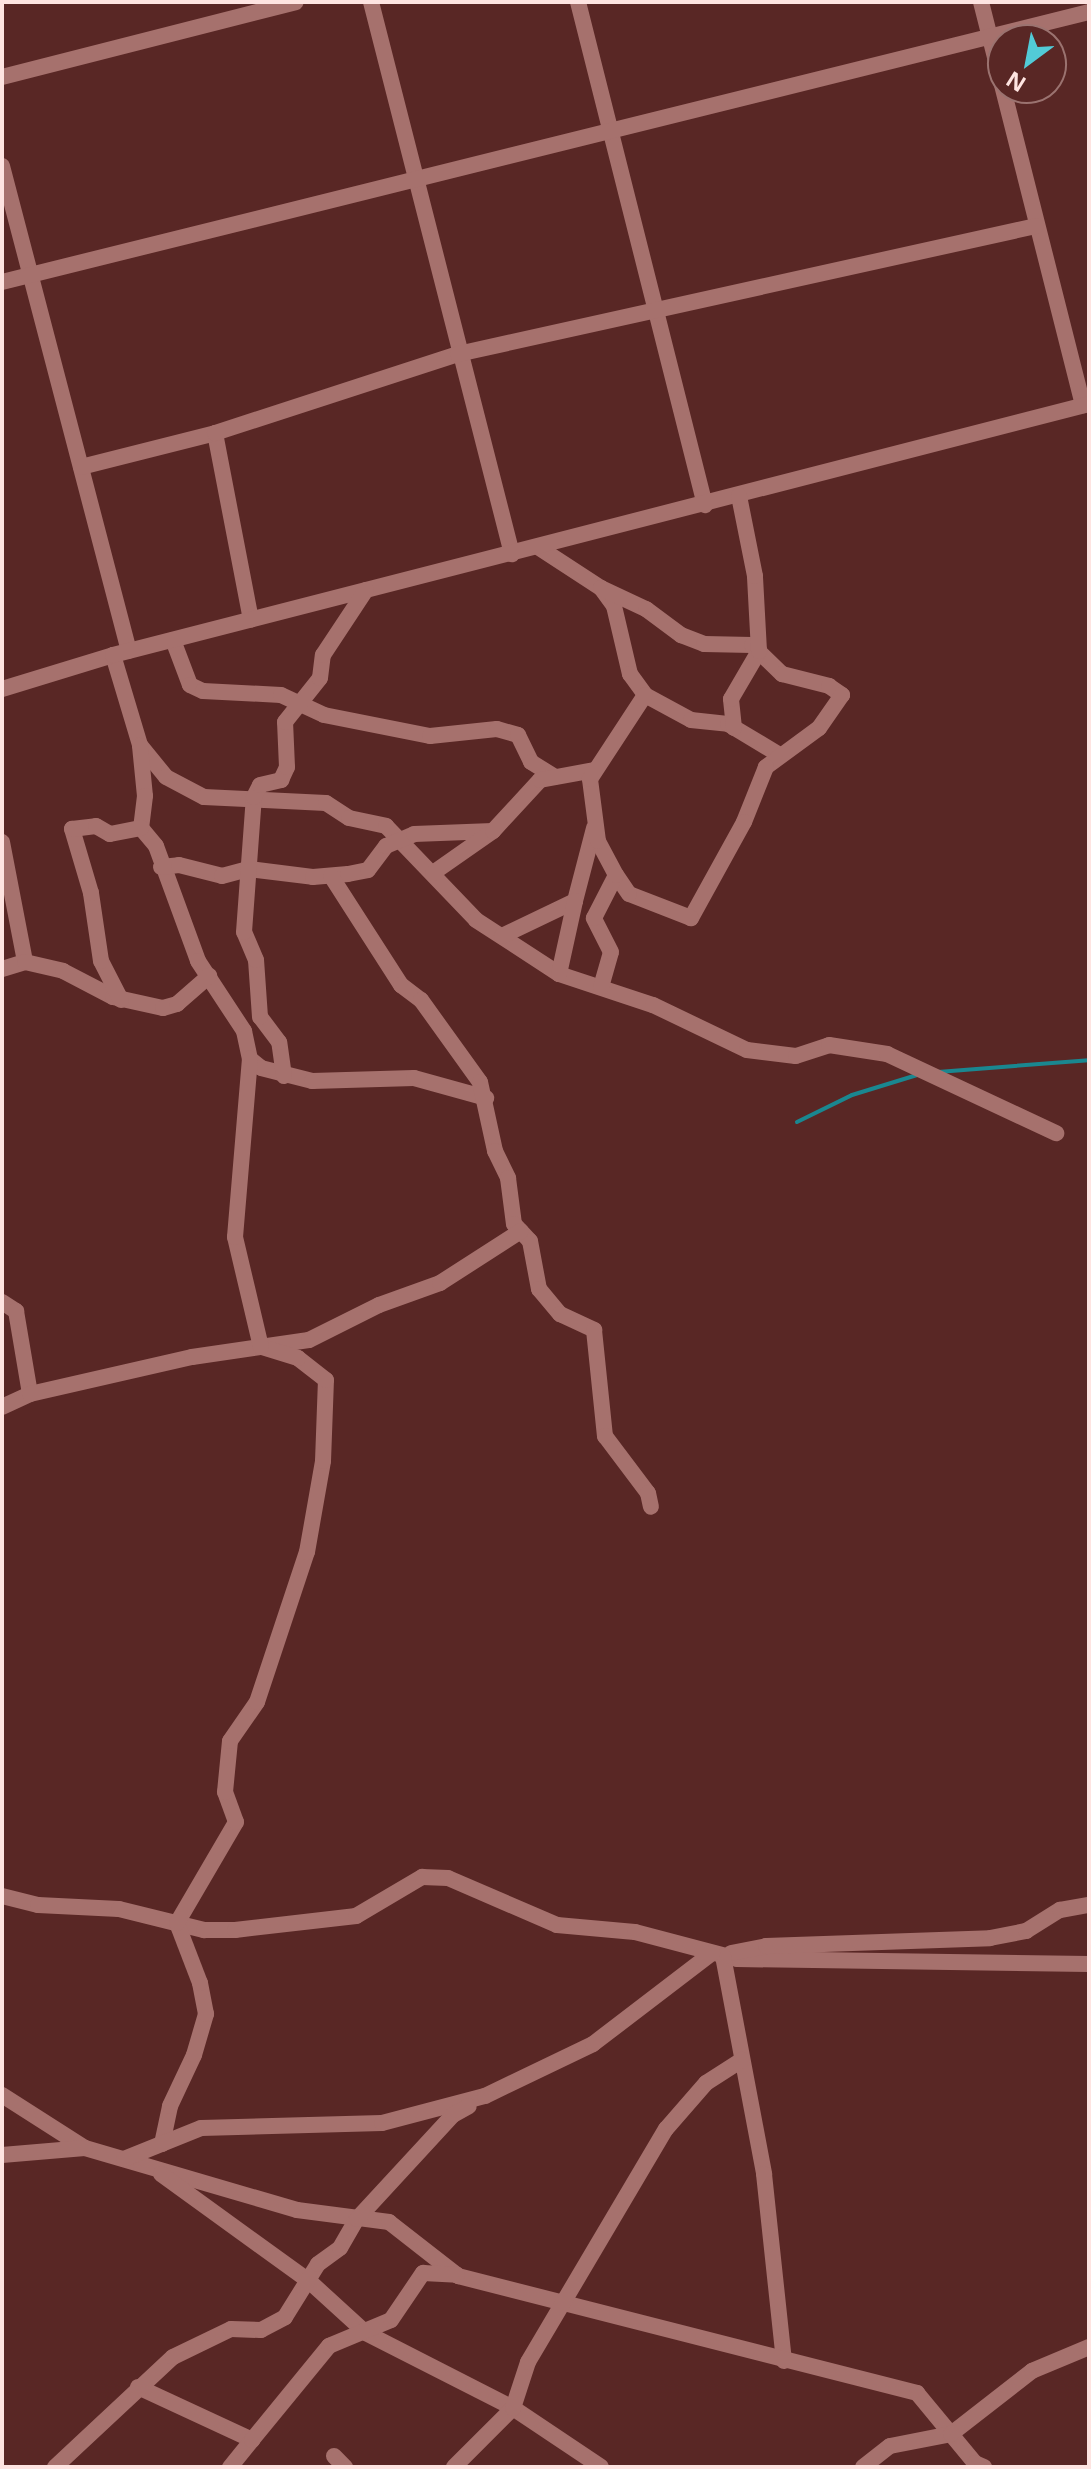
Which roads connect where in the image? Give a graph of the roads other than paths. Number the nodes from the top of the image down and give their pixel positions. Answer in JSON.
{"nodes":[{"id":1,"x":296,"y":2,"type":"edge"},
{"id":2,"x":371,"y":2,"type":"edge"},
{"id":3,"x":578,"y":2,"type":"edge"},
{"id":4,"x":981,"y":2,"type":"edge"},
{"id":5,"x":1089,"y":12,"type":"edge"},
{"id":6,"x":1041,"y":24,"type":"edge"},
{"id":7,"x":987,"y":28,"type":"edge"},
{"id":8,"x":987,"y":37,"type":"edge"},
{"id":9,"x":2,"y":77,"type":"edge"},
{"id":10,"x":1006,"y":104,"type":"edge"},
{"id":11,"x":609,"y":131,"type":"junction"},
{"id":12,"x":2,"y":166,"type":"edge"},
{"id":13,"x":418,"y":180,"type":"junction"},
{"id":14,"x":1036,"y":226,"type":"junction"},
{"id":15,"x":31,"y":275,"type":"junction"},
{"id":16,"x":2,"y":282,"type":"edge"},
{"id":17,"x":655,"y":307,"type":"junction"},
{"id":18,"x":458,"y":354,"type":"junction"},
{"id":19,"x":1086,"y":404,"type":"edge"},
{"id":20,"x":215,"y":433,"type":"junction"},
{"id":21,"x":81,"y":467,"type":"junction"},
{"id":22,"x":739,"y":496,"type":"junction"},
{"id":23,"x":705,"y":505,"type":"junction"},
{"id":24,"x":538,"y":547,"type":"junction"},
{"id":25,"x":512,"y":554,"type":"junction"},
{"id":26,"x":601,"y":588,"type":"junction"},
{"id":27,"x":366,"y":590,"type":"junction"},
{"id":28,"x":251,"y":620,"type":"junction"},
{"id":29,"x":173,"y":640,"type":"junction"},
{"id":30,"x":759,"y":651,"type":"junction"},
{"id":31,"x":121,"y":653,"type":"junction"},
{"id":32,"x":2,"y":689,"type":"edge"},
{"id":33,"x":645,"y":695,"type":"junction"},
{"id":34,"x":302,"y":702,"type":"junction"},
{"id":35,"x":734,"y":728,"type":"junction"},
{"id":36,"x":140,"y":745,"type":"junction"},
{"id":37,"x":778,"y":754,"type":"junction"},
{"id":38,"x":595,"y":770,"type":"junction"},
{"id":39,"x":555,"y":777,"type":"junction"},
{"id":40,"x":254,"y":797,"type":"junction"},
{"id":41,"x":595,"y":826,"type":"junction"},
{"id":42,"x":141,"y":828,"type":"junction"},
{"id":43,"x":493,"y":831,"type":"junction"},
{"id":44,"x":398,"y":840,"type":"junction"},
{"id":45,"x":2,"y":842,"type":"edge"},
{"id":46,"x":161,"y":867,"type":"junction"},
{"id":47,"x":249,"y":869,"type":"junction"},
{"id":48,"x":433,"y":873,"type":"junction"},
{"id":49,"x":616,"y":875,"type":"junction"},
{"id":50,"x":331,"y":876,"type":"junction"},
{"id":51,"x":575,"y":901,"type":"junction"},
{"id":52,"x":502,"y":936,"type":"junction"},
{"id":53,"x":25,"y":962,"type":"junction"},
{"id":54,"x":2,"y":969,"type":"edge"},
{"id":55,"x":559,"y":974,"type":"junction"},
{"id":56,"x":209,"y":976,"type":"junction"},
{"id":57,"x":601,"y":987,"type":"junction"},
{"id":58,"x":121,"y":1000,"type":"junction"},
{"id":59,"x":250,"y":1059,"type":"junction"},
{"id":60,"x":284,"y":1076,"type":"junction"},
{"id":61,"x":486,"y":1098,"type":"junction"},
{"id":62,"x":1056,"y":1133,"type":"dead end"},
{"id":63,"x":521,"y":1231,"type":"junction"},
{"id":64,"x":2,"y":1302,"type":"edge"},
{"id":65,"x":261,"y":1347,"type":"junction"},
{"id":66,"x":30,"y":1394,"type":"junction"},
{"id":67,"x":2,"y":1407,"type":"edge"},
{"id":68,"x":651,"y":1507,"type":"dead end"},
{"id":69,"x":2,"y":1896,"type":"edge"},
{"id":70,"x":1089,"y":1905,"type":"edge"},
{"id":71,"x":177,"y":1923,"type":"junction"},
{"id":72,"x":719,"y":1955,"type":"junction"},
{"id":73,"x":1089,"y":1964,"type":"edge"},
{"id":74,"x":742,"y":2060,"type":"junction"},
{"id":75,"x":2,"y":2095,"type":"edge"},
{"id":76,"x":485,"y":2096,"type":"junction"},
{"id":77,"x":162,"y":2144,"type":"junction"},
{"id":78,"x":85,"y":2148,"type":"junction"},
{"id":79,"x":2,"y":2155,"type":"edge"},
{"id":80,"x":124,"y":2159,"type":"junction"},
{"id":81,"x":152,"y":2167,"type":"junction"},
{"id":82,"x":357,"y":2219,"type":"junction"},
{"id":83,"x":458,"y":2276,"type":"junction"},
{"id":84,"x":309,"y":2281,"type":"junction"},
{"id":85,"x":567,"y":2304,"type":"junction"},
{"id":86,"x":366,"y":2333,"type":"junction"},
{"id":87,"x":1089,"y":2347,"type":"edge"},
{"id":88,"x":784,"y":2361,"type":"junction"},
{"id":89,"x":138,"y":2387,"type":"junction"},
{"id":90,"x":513,"y":2408,"type":"junction"},
{"id":91,"x":951,"y":2434,"type":"junction"},
{"id":92,"x":252,"y":2440,"type":"junction"},
{"id":93,"x":55,"y":2467,"type":"edge"},
{"id":94,"x":230,"y":2467,"type":"edge"},
{"id":95,"x":454,"y":2467,"type":"edge"},
{"id":96,"x":601,"y":2467,"type":"edge"},
{"id":97,"x":863,"y":2467,"type":"edge"},
{"id":98,"x":984,"y":2467,"type":"edge"}],
"edges":[{"from":1,"to":9,"type":"street"},
{"from":2,"to":13,"type":"street"},
{"from":3,"to":11,"type":"street"},
{"from":4,"to":7,"type":"street"},
{"from":5,"to":6,"type":"street"},
{"from":8,"to":11,"type":"street"},
{"from":10,"to":14,"type":"street"},
{"from":11,"to":13,"type":"street"},
{"from":11,"to":17,"type":"street"},
{"from":12,"to":15,"type":"street"},
{"from":13,"to":15,"type":"street"},
{"from":13,"to":18,"type":"street"},
{"from":14,"to":17,"type":"street"},
{"from":14,"to":19,"type":"street"},
{"from":15,"to":16,"type":"street"},
{"from":15,"to":21,"type":"street"},
{"from":17,"to":18,"type":"street"},
{"from":17,"to":23,"type":"street"},
{"from":18,"to":20,"type":"street"},
{"from":18,"to":25,"type":"street"},
{"from":19,"to":22,"type":"street"},
{"from":20,"to":21,"type":"street"},
{"from":20,"to":28,"type":"street"},
{"from":21,"to":31,"type":"street"},
{"from":22,"to":23,"type":"street"},
{"from":22,"to":30,"type":"street"},
{"from":23,"to":24,"type":"street"},
{"from":24,"to":25,"type":"street"},
{"from":24,"to":26,"type":"street"},
{"from":25,"to":27,"type":"street"},
{"from":26,"to":30,"type":"street"},
{"from":26,"to":33,"type":"street"},
{"from":27,"to":28,"type":"street"},
{"from":27,"to":34,"type":"street"},
{"from":28,"to":29,"type":"street"},
{"from":29,"to":31,"type":"street"},
{"from":29,"to":34,"type":"street"},
{"from":30,"to":35,"type":"street"},
{"from":30,"to":37,"type":"street"},
{"from":31,"to":32,"type":"street"},
{"from":31,"to":36,"type":"street"},
{"from":33,"to":35,"type":"street"},
{"from":33,"to":38,"type":"street"},
{"from":34,"to":39,"type":"street"},
{"from":34,"to":40,"type":"street"},
{"from":35,"to":37,"type":"street"},
{"from":36,"to":40,"type":"street"},
{"from":36,"to":42,"type":"street"},
{"from":37,"to":49,"type":"street"},
{"from":38,"to":39,"type":"street"},
{"from":38,"to":41,"type":"street"},
{"from":39,"to":43,"type":"street"},
{"from":40,"to":44,"type":"street"},
{"from":40,"to":47,"type":"street"},
{"from":41,"to":49,"type":"street"},
{"from":41,"to":51,"type":"street"},
{"from":42,"to":46,"type":"street"},
{"from":42,"to":58,"type":"street"},
{"from":43,"to":44,"type":"street"},
{"from":43,"to":48,"type":"street"},
{"from":44,"to":48,"type":"street"},
{"from":44,"to":50,"type":"street"},
{"from":45,"to":53,"type":"street"},
{"from":46,"to":47,"type":"street"},
{"from":46,"to":56,"type":"street"},
{"from":47,"to":50,"type":"street"},
{"from":47,"to":60,"type":"street"},
{"from":48,"to":52,"type":"street"},
{"from":49,"to":57,"type":"street"},
{"from":50,"to":61,"type":"street"},
{"from":51,"to":52,"type":"street"},
{"from":51,"to":55,"type":"street"},
{"from":52,"to":55,"type":"street"},
{"from":53,"to":54,"type":"street"},
{"from":53,"to":58,"type":"street"},
{"from":55,"to":57,"type":"street"},
{"from":56,"to":58,"type":"street"},
{"from":56,"to":59,"type":"street"},
{"from":57,"to":62,"type":"street"},
{"from":59,"to":60,"type":"street"},
{"from":59,"to":65,"type":"street"},
{"from":60,"to":61,"type":"street"},
{"from":61,"to":63,"type":"street"},
{"from":63,"to":65,"type":"street"},
{"from":63,"to":68,"type":"street"},
{"from":64,"to":66,"type":"street"},
{"from":65,"to":66,"type":"street"},
{"from":65,"to":71,"type":"street"},
{"from":66,"to":67,"type":"street"},
{"from":69,"to":71,"type":"street"},
{"from":70,"to":72,"type":"street"},
{"from":71,"to":72,"type":"street"},
{"from":71,"to":77,"type":"street"},
{"from":72,"to":73,"type":"street"},
{"from":72,"to":74,"type":"street"},
{"from":72,"to":76,"type":"street"},
{"from":74,"to":85,"type":"street"},
{"from":74,"to":88,"type":"street"},
{"from":75,"to":78,"type":"street"},
{"from":76,"to":77,"type":"street"},
{"from":76,"to":82,"type":"street"},
{"from":77,"to":80,"type":"street"},
{"from":78,"to":79,"type":"street"},
{"from":78,"to":80,"type":"street"},
{"from":80,"to":81,"type":"street"},
{"from":81,"to":82,"type":"street"},
{"from":81,"to":84,"type":"street"},
{"from":82,"to":83,"type":"street"},
{"from":82,"to":84,"type":"street"},
{"from":83,"to":85,"type":"street"},
{"from":83,"to":86,"type":"street"},
{"from":84,"to":86,"type":"street"},
{"from":84,"to":89,"type":"street"},
{"from":85,"to":88,"type":"street"},
{"from":85,"to":90,"type":"street"},
{"from":86,"to":90,"type":"street"},
{"from":86,"to":92,"type":"street"},
{"from":87,"to":91,"type":"street"},
{"from":88,"to":91,"type":"street"},
{"from":89,"to":92,"type":"street"},
{"from":89,"to":93,"type":"street"},
{"from":90,"to":95,"type":"street"},
{"from":90,"to":96,"type":"street"},
{"from":91,"to":97,"type":"street"},
{"from":91,"to":98,"type":"street"},
{"from":92,"to":94,"type":"street"}]}
